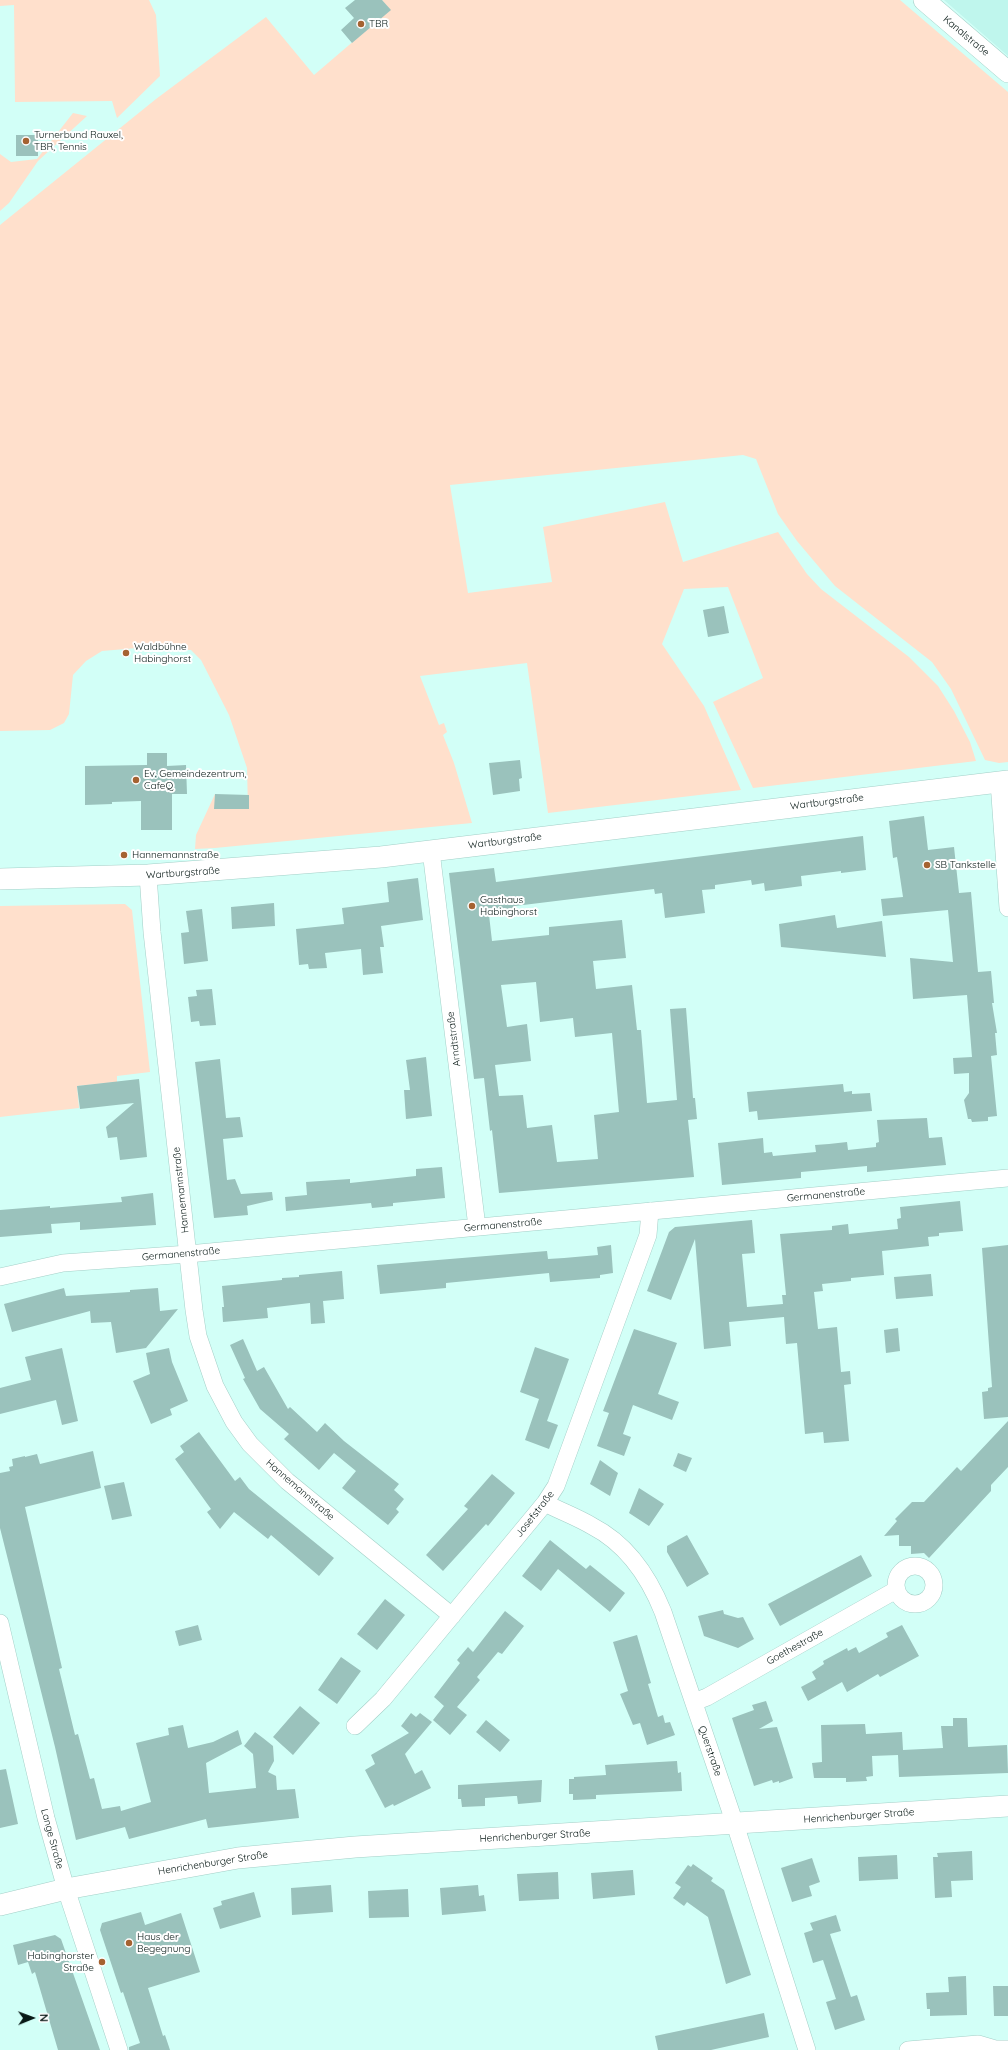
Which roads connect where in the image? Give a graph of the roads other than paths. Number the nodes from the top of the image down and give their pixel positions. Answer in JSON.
{"nodes":[{"id":1,"x":924,"y":0,"type":"edge"},
{"id":2,"x":1008,"y":72,"type":"edge"},
{"id":3,"x":1003,"y":781,"type":"edge"},
{"id":4,"x":432,"y":851,"type":"junction"},
{"id":5,"x":148,"y":875,"type":"junction"},
{"id":6,"x":0,"y":879,"type":"edge"},
{"id":7,"x":1008,"y":908,"type":"edge"},
{"id":8,"x":1008,"y":1178,"type":"edge"},
{"id":9,"x":650,"y":1211,"type":"junction"},
{"id":10,"x":477,"y":1227,"type":"junction"},
{"id":11,"x":188,"y":1254,"type":"junction"},
{"id":12,"x":0,"y":1277,"type":"edge"},
{"id":13,"x":545,"y":1503,"type":"junction"},
{"id":14,"x":896,"y":1590,"type":"dead end"},
{"id":15,"x":452,"y":1616,"type":"junction"},
{"id":16,"x":0,"y":1624,"type":"edge"},
{"id":17,"x":694,"y":1702,"type":"junction"},
{"id":18,"x":355,"y":1726,"type":"dead end"},
{"id":19,"x":1008,"y":1806,"type":"edge"},
{"id":20,"x":735,"y":1824,"type":"junction"},
{"id":21,"x":66,"y":1889,"type":"junction"},
{"id":22,"x":0,"y":1905,"type":"edge"},
{"id":23,"x":1008,"y":2049,"type":"edge"},
{"id":24,"x":119,"y":2050,"type":"edge"},
{"id":25,"x":807,"y":2050,"type":"edge"},
{"id":26,"x":908,"y":2050,"type":"edge"}],
"edges":[{"from":1,"to":2,"type":"main road","name":"Kanalstraße"},
{"from":3,"to":4,"type":"main road","name":"Wartburgstraße"},
{"from":3,"to":7,"type":"street"},
{"from":4,"to":5,"type":"main road","name":"Wartburgstraße"},
{"from":4,"to":10,"type":"street","name":"Arndtstraße"},
{"from":5,"to":6,"type":"main road","name":"Wartburgstraße"},
{"from":5,"to":11,"type":"street","name":"Hannemannstraße"},
{"from":8,"to":9,"type":"street","name":"Germanenstraße"},
{"from":9,"to":10,"type":"street","name":"Germanenstraße"},
{"from":9,"to":13,"type":"street","name":"Josefstraße"},
{"from":10,"to":11,"type":"street","name":"Germanenstraße"},
{"from":11,"to":12,"type":"street","name":"Germanenstraße"},
{"from":11,"to":15,"type":"street","name":"Hannemannstraße"},
{"from":13,"to":15,"type":"street","name":"Josefstraße"},
{"from":13,"to":17,"type":"street","name":"Querstraße"},
{"from":14,"to":17,"type":"street","name":"Goethestraße"},
{"from":15,"to":18,"type":"street","name":"Josefstraße"},
{"from":16,"to":21,"type":"street","name":"Lange Straße"},
{"from":17,"to":20,"type":"street","name":"Querstraße"},
{"from":19,"to":20,"type":"main road","name":"Henrichenburger Straße"},
{"from":20,"to":21,"type":"main road","name":"Henrichenburger Straße"},
{"from":20,"to":25,"type":"street","name":"Querstraße"},
{"from":21,"to":22,"type":"main road"},
{"from":21,"to":24,"type":"street","name":"Lange Straße"},
{"from":23,"to":26,"type":"street"}]}
